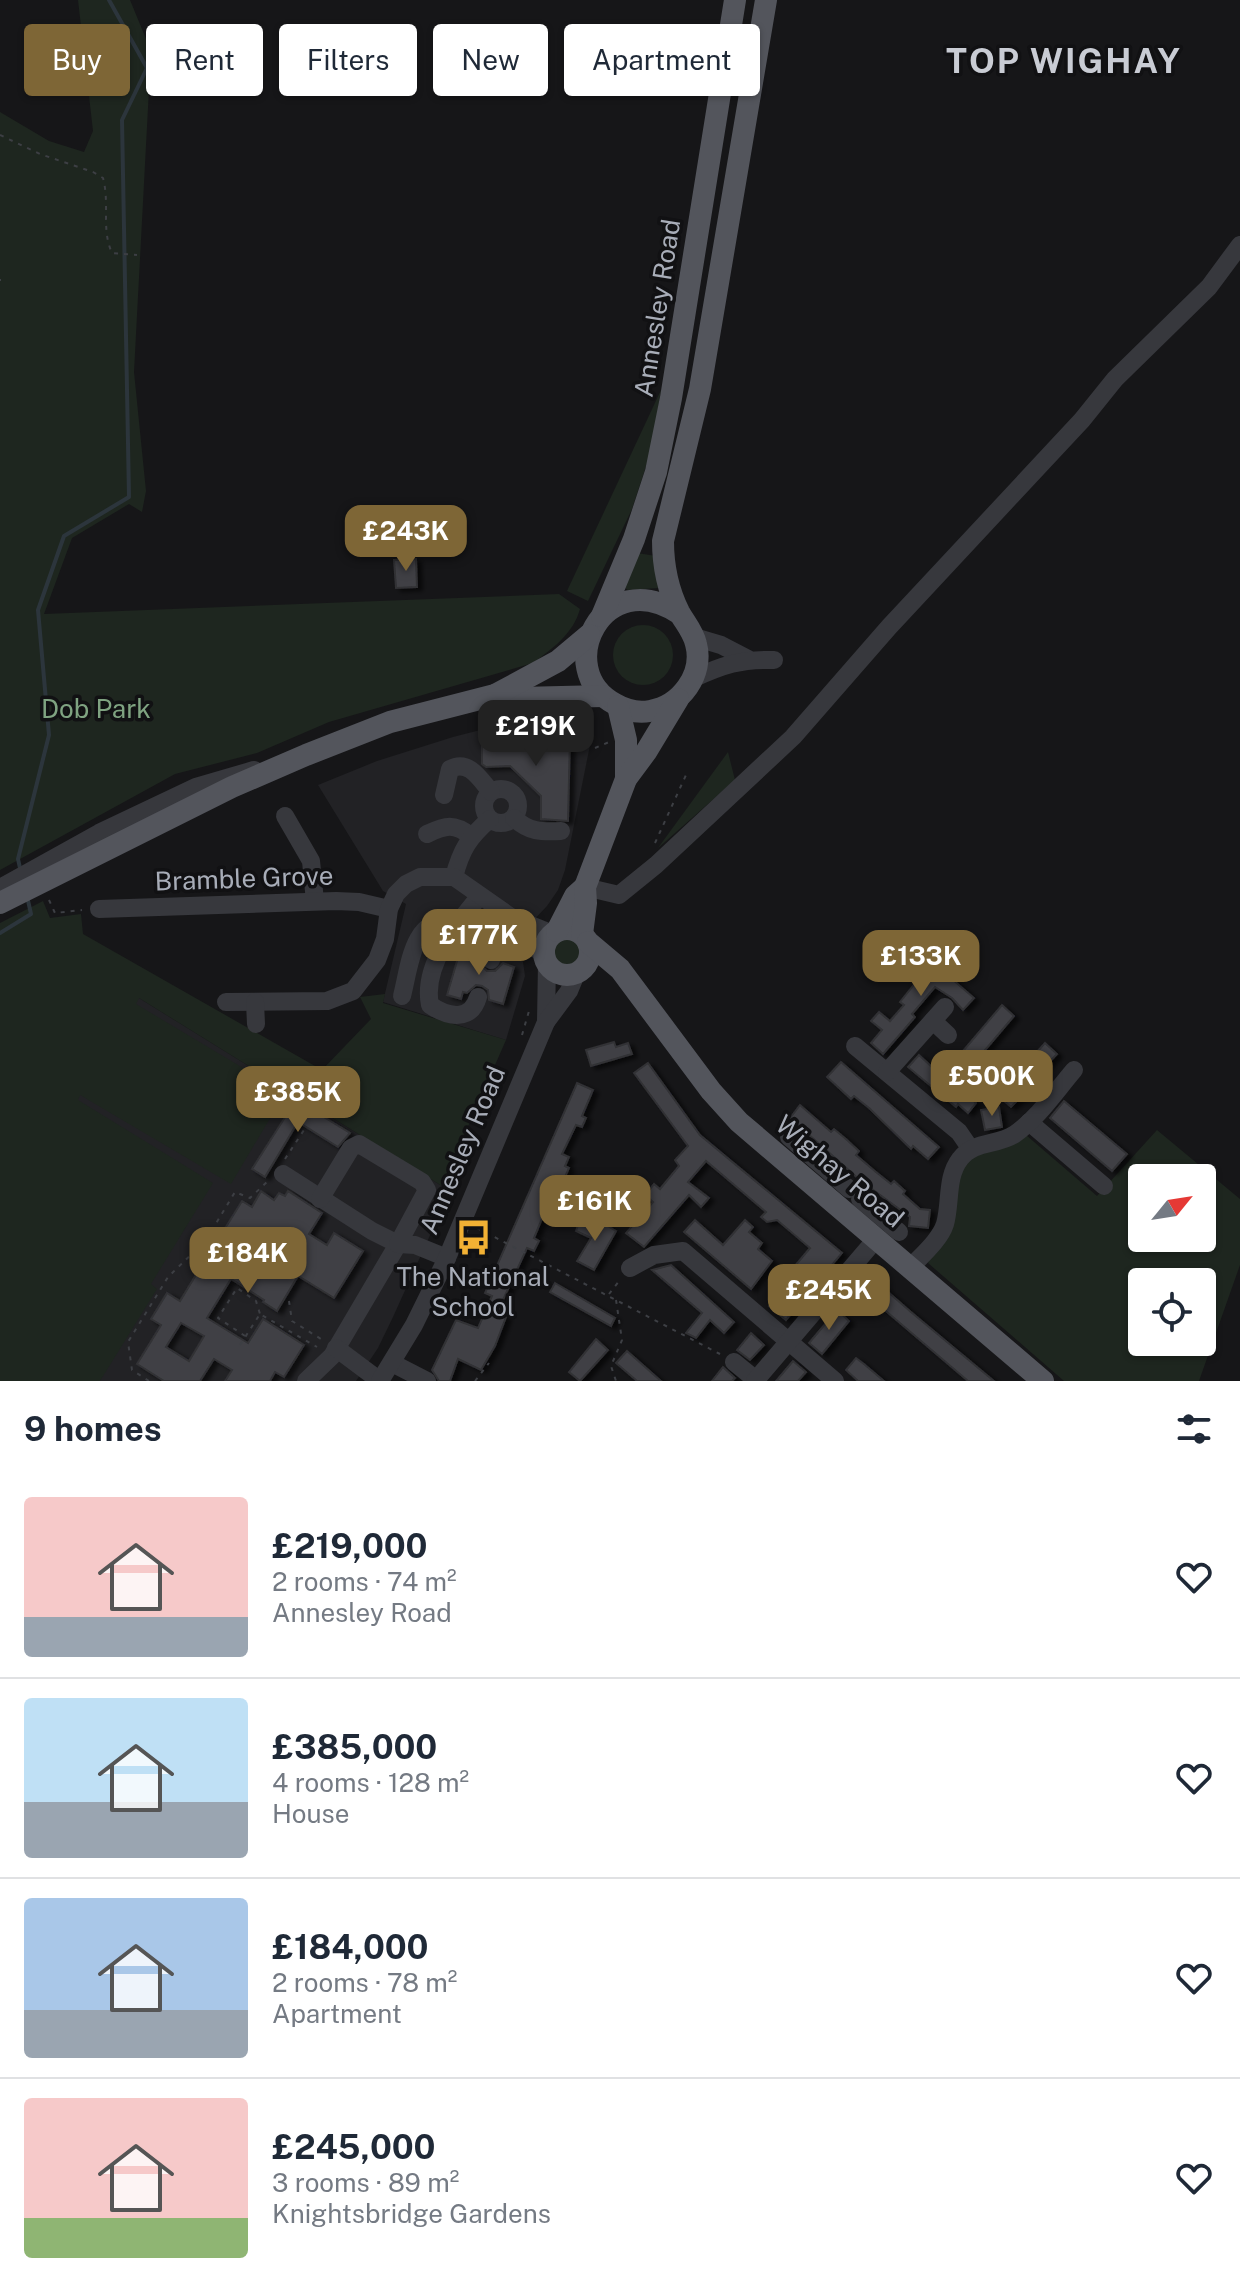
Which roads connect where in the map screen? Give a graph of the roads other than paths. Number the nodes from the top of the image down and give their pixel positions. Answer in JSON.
{"nodes":[{"id":1,"x":735,"y":0,"type":"edge"},
{"id":2,"x":766,"y":0,"type":"edge"},
{"id":3,"x":1240,"y":245,"type":"edge"},
{"id":4,"x":680,"y":614,"type":"junction"},
{"id":5,"x":602,"y":616,"type":"junction"},
{"id":6,"x":589,"y":635,"type":"junction"},
{"id":7,"x":694,"y":637,"type":"junction"},
{"id":8,"x":748,"y":659,"type":"junction"},
{"id":9,"x":774,"y":660,"type":"dead end"},
{"id":10,"x":692,"y":679,"type":"junction"},
{"id":11,"x":495,"y":695,"type":"junction"},
{"id":12,"x":678,"y":698,"type":"junction"},
{"id":13,"x":610,"y":701,"type":"junction"},
{"id":14,"x":282,"y":765,"type":"junction"},
{"id":15,"x":626,"y":779,"type":"junction"},
{"id":16,"x":491,"y":792,"type":"junction"},
{"id":17,"x":444,"y":795,"type":"dead end"},
{"id":18,"x":285,"y":816,"type":"dead end"},
{"id":19,"x":514,"y":818,"type":"junction"},
{"id":20,"x":490,"y":819,"type":"junction"},
{"id":21,"x":561,"y":831,"type":"dead end"},
{"id":22,"x":427,"y":834,"type":"dead end"},
{"id":23,"x":471,"y":836,"type":"junction"},
{"id":24,"x":454,"y":877,"type":"junction"},
{"id":25,"x":585,"y":887,"type":"junction"},
{"id":26,"x":0,"y":888,"type":"edge"},
{"id":27,"x":480,"y":896,"type":"junction"},
{"id":28,"x":315,"y":901,"type":"junction"},
{"id":29,"x":0,"y":903,"type":"edge"},
{"id":30,"x":389,"y":909,"type":"junction"},
{"id":31,"x":90,"y":910,"type":"road end"},
{"id":32,"x":459,"y":921,"type":"junction"},
{"id":33,"x":585,"y":938,"type":"junction"},
{"id":34,"x":550,"y":946,"type":"junction"},
{"id":35,"x":491,"y":960,"type":"dead end"},
{"id":36,"x":577,"y":973,"type":"junction"},
{"id":37,"x":626,"y":980,"type":"junction"},
{"id":38,"x":402,"y":996,"type":"dead end"},
{"id":39,"x":478,"y":997,"type":"dead end"},
{"id":40,"x":226,"y":1002,"type":"dead end"},
{"id":41,"x":255,"y":1002,"type":"junction"},
{"id":42,"x":546,"y":1022,"type":"junction"},
{"id":43,"x":256,"y":1024,"type":"dead end"},
{"id":44,"x":948,"y":1035,"type":"dead end"},
{"id":45,"x":855,"y":1046,"type":"dead end"},
{"id":46,"x":1074,"y":1070,"type":"dead end"},
{"id":47,"x":887,"y":1072,"type":"junction"},
{"id":48,"x":1029,"y":1122,"type":"junction"},
{"id":49,"x":789,"y":1137,"type":"dead end"},
{"id":50,"x":970,"y":1148,"type":"junction"},
{"id":51,"x":281,"y":1172,"type":"road end"},
{"id":52,"x":816,"y":1174,"type":"junction"},
{"id":53,"x":1104,"y":1186,"type":"dead end"},
{"id":54,"x":320,"y":1199,"type":"junction"},
{"id":55,"x":884,"y":1232,"type":"junction"},
{"id":56,"x":398,"y":1244,"type":"junction"},
{"id":57,"x":447,"y":1258,"type":"junction"},
{"id":58,"x":630,"y":1268,"type":"road end"},
{"id":59,"x":910,"y":1268,"type":"junction"},
{"id":60,"x":789,"y":1341,"type":"junction"},
{"id":61,"x":334,"y":1352,"type":"junction"},
{"id":62,"x":734,"y":1362,"type":"road end"},
{"id":63,"x":392,"y":1363,"type":"junction"},
{"id":64,"x":756,"y":1380,"type":"edge"},
{"id":65,"x":306,"y":1381,"type":"edge"},
{"id":66,"x":380,"y":1381,"type":"edge"},
{"id":67,"x":427,"y":1381,"type":"edge"},
{"id":68,"x":835,"y":1381,"type":"edge"},
{"id":69,"x":1043,"y":1381,"type":"edge"}],
"edges":[{"from":1,"to":5,"type":"main road","name":"Annesley Road"},
{"from":2,"to":4,"type":"main road","name":"Annesley Road"},
{"from":3,"to":25,"type":"street"},
{"from":4,"to":5,"type":"main road"},
{"from":4,"to":7,"type":"main road"},
{"from":5,"to":6,"type":"main road"},
{"from":6,"to":11,"type":"main road"},
{"from":6,"to":13,"type":"main road"},
{"from":7,"to":8,"type":"street"},
{"from":7,"to":10,"type":"main road"},
{"from":8,"to":9,"type":"street"},
{"from":8,"to":10,"type":"street"},
{"from":10,"to":12,"type":"main road"},
{"from":11,"to":13,"type":"main road"},
{"from":11,"to":14,"type":"main road"},
{"from":12,"to":13,"type":"main road"},
{"from":12,"to":15,"type":"main road","name":"Annesley Road"},
{"from":13,"to":15,"type":"main road","name":"Annesley Road"},
{"from":14,"to":26,"type":"street"},
{"from":14,"to":29,"type":"main road"},
{"from":15,"to":25,"type":"main road","name":"Annesley Road"},
{"from":16,"to":17,"type":"street"},
{"from":16,"to":19,"type":"street"},
{"from":16,"to":20,"type":"street"},
{"from":18,"to":28,"type":"street"},
{"from":19,"to":20,"type":"street"},
{"from":19,"to":21,"type":"street"},
{"from":20,"to":23,"type":"street"},
{"from":22,"to":23,"type":"street"},
{"from":23,"to":24,"type":"street"},
{"from":24,"to":27,"type":"street"},
{"from":24,"to":30,"type":"street"},
{"from":25,"to":33,"type":"main road","name":"Annesley Road"},
{"from":25,"to":34,"type":"main road","name":"Annesley Road"},
{"from":27,"to":32,"type":"street"},
{"from":27,"to":34,"type":"street"},
{"from":28,"to":30,"type":"street","name":"Bramble Grove"},
{"from":28,"to":31,"type":"street","name":"Bramble Grove"},
{"from":30,"to":41,"type":"street"},
{"from":32,"to":35,"type":"street"},
{"from":32,"to":38,"type":"street"},
{"from":32,"to":39,"type":"street"},
{"from":33,"to":34,"type":"main road"},
{"from":33,"to":36,"type":"main road"},
{"from":33,"to":37,"type":"main road","name":"Wighay Road"},
{"from":34,"to":36,"type":"main road"},
{"from":34,"to":42,"type":"street","name":"Annesley Road"},
{"from":36,"to":37,"type":"main road"},
{"from":36,"to":42,"type":"street","name":"Annesley Road"},
{"from":37,"to":52,"type":"main road","name":"Wighay Road"},
{"from":40,"to":41,"type":"street"},
{"from":41,"to":43,"type":"street"},
{"from":42,"to":57,"type":"street","name":"Annesley Road"},
{"from":44,"to":47,"type":"street"},
{"from":45,"to":47,"type":"street"},
{"from":46,"to":48,"type":"street"},
{"from":47,"to":50,"type":"street"},
{"from":48,"to":50,"type":"street"},
{"from":48,"to":53,"type":"street"},
{"from":49,"to":52,"type":"street"},
{"from":50,"to":59,"type":"street"},
{"from":51,"to":54,"type":"street"},
{"from":52,"to":55,"type":"main road","name":"Wighay Road"},
{"from":52,"to":55,"type":"street"},
{"from":54,"to":56,"type":"street"},
{"from":54,"to":56,"type":"street"},
{"from":55,"to":59,"type":"main road","name":"Wighay Road"},
{"from":55,"to":60,"type":"street"},
{"from":56,"to":57,"type":"street"},
{"from":56,"to":61,"type":"street"},
{"from":57,"to":63,"type":"street","name":"Annesley Road"},
{"from":58,"to":60,"type":"street"},
{"from":59,"to":69,"type":"main road","name":"Wighay Road"},
{"from":60,"to":64,"type":"street"},
{"from":60,"to":68,"type":"street"},
{"from":61,"to":65,"type":"street"},
{"from":61,"to":66,"type":"street"},
{"from":62,"to":64,"type":"street"},
{"from":63,"to":66,"type":"street","name":"Annesley Road"},
{"from":63,"to":67,"type":"street"}]}
